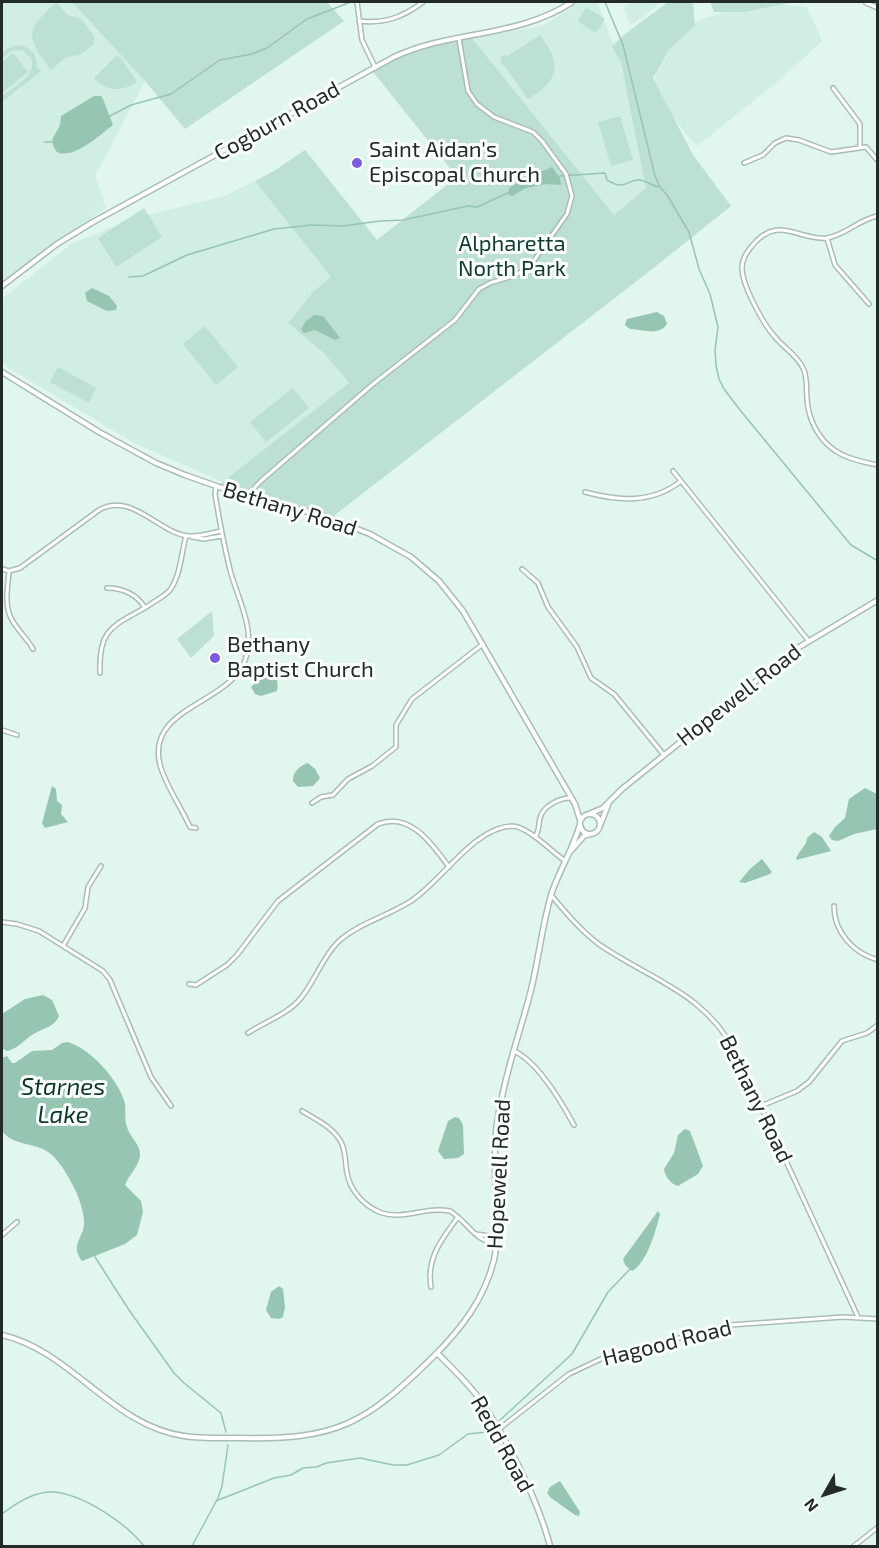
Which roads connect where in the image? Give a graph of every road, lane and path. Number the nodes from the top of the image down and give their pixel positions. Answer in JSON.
{"nodes":[{"id":1,"x":357,"y":2,"type":"edge"},
{"id":2,"x":423,"y":2,"type":"edge"},
{"id":3,"x":572,"y":2,"type":"edge"},
{"id":4,"x":867,"y":3,"type":"edge"},
{"id":5,"x":878,"y":8,"type":"edge"},
{"id":6,"x":359,"y":21,"type":"junction"},
{"id":7,"x":459,"y":39,"type":"junction"},
{"id":8,"x":375,"y":67,"type":"junction"},
{"id":9,"x":833,"y":88,"type":"dead end"},
{"id":10,"x":860,"y":146,"type":"junction"},
{"id":11,"x":878,"y":161,"type":"edge"},
{"id":12,"x":744,"y":163,"type":"dead end"},
{"id":13,"x":878,"y":216,"type":"edge"},
{"id":14,"x":827,"y":238,"type":"junction"},
{"id":15,"x":2,"y":286,"type":"edge"},
{"id":16,"x":869,"y":304,"type":"dead end"},
{"id":17,"x":2,"y":372,"type":"edge"},
{"id":18,"x":878,"y":465,"type":"edge"},
{"id":19,"x":673,"y":471,"type":"dead end"},
{"id":20,"x":681,"y":481,"type":"junction"},
{"id":21,"x":216,"y":487,"type":"junction"},
{"id":22,"x":585,"y":492,"type":"dead end"},
{"id":23,"x":251,"y":498,"type":"junction"},
{"id":24,"x":222,"y":533,"type":"junction"},
{"id":25,"x":188,"y":536,"type":"junction"},
{"id":26,"x":2,"y":569,"type":"edge"},
{"id":27,"x":522,"y":570,"type":"dead end"},
{"id":28,"x":9,"y":571,"type":"junction"},
{"id":29,"x":107,"y":588,"type":"dead end"},
{"id":30,"x":878,"y":600,"type":"edge"},
{"id":31,"x":145,"y":608,"type":"junction"},
{"id":32,"x":808,"y":640,"type":"junction"},
{"id":33,"x":483,"y":644,"type":"junction"},
{"id":34,"x":33,"y":649,"type":"dead end"},
{"id":35,"x":100,"y":673,"type":"dead end"},
{"id":36,"x":2,"y":729,"type":"edge"},
{"id":37,"x":18,"y":735,"type":"dead end"},
{"id":38,"x":664,"y":755,"type":"junction"},
{"id":39,"x":571,"y":798,"type":"junction"},
{"id":40,"x":610,"y":802,"type":"junction"},
{"id":41,"x":312,"y":803,"type":"dead end"},
{"id":42,"x":575,"y":804,"type":"junction"},
{"id":43,"x":590,"y":813,"type":"junction"},
{"id":44,"x":580,"y":822,"type":"junction"},
{"id":45,"x":601,"y":825,"type":"junction"},
{"id":46,"x":196,"y":828,"type":"dead end"},
{"id":47,"x":591,"y":834,"type":"junction"},
{"id":48,"x":535,"y":837,"type":"junction"},
{"id":49,"x":566,"y":858,"type":"junction"},
{"id":50,"x":101,"y":866,"type":"dead end"},
{"id":51,"x":449,"y":867,"type":"junction"},
{"id":52,"x":551,"y":895,"type":"junction"},
{"id":53,"x":834,"y":906,"type":"dead end"},
{"id":54,"x":2,"y":922,"type":"edge"},
{"id":55,"x":63,"y":946,"type":"junction"},
{"id":56,"x":878,"y":960,"type":"edge"},
{"id":57,"x":189,"y":984,"type":"dead end"},
{"id":58,"x":878,"y":1025,"type":"edge"},
{"id":59,"x":248,"y":1033,"type":"dead end"},
{"id":60,"x":514,"y":1051,"type":"junction"},
{"id":61,"x":171,"y":1106,"type":"dead end"},
{"id":62,"x":761,"y":1106,"type":"junction"},
{"id":63,"x":302,"y":1111,"type":"dead end"},
{"id":64,"x":574,"y":1125,"type":"dead end"},
{"id":65,"x":458,"y":1217,"type":"junction"},
{"id":66,"x":17,"y":1222,"type":"dead end"},
{"id":67,"x":474,"y":1234,"type":"junction"},
{"id":68,"x":2,"y":1235,"type":"edge"},
{"id":69,"x":497,"y":1237,"type":"junction"},
{"id":70,"x":496,"y":1244,"type":"junction"},
{"id":71,"x":431,"y":1287,"type":"dead end"},
{"id":72,"x":858,"y":1317,"type":"junction"},
{"id":73,"x":878,"y":1319,"type":"edge"},
{"id":74,"x":2,"y":1335,"type":"edge"},
{"id":75,"x":437,"y":1353,"type":"junction"},
{"id":76,"x":499,"y":1429,"type":"junction"},
{"id":77,"x":878,"y":1527,"type":"edge"},
{"id":78,"x":550,"y":1546,"type":"edge"},
{"id":79,"x":854,"y":1546,"type":"edge"}],
"edges":[{"from":1,"to":6,"type":"street"},
{"from":2,"to":6,"type":"street"},
{"from":3,"to":7,"type":"street","name":"Cogburn Road"},
{"from":4,"to":5,"type":"street"},
{"from":6,"to":8,"type":"street"},
{"from":7,"to":8,"type":"street","name":"Cogburn Road"},
{"from":7,"to":23,"type":"street"},
{"from":8,"to":15,"type":"street","name":"Cogburn Road"},
{"from":9,"to":10,"type":"street"},
{"from":10,"to":11,"type":"street"},
{"from":10,"to":12,"type":"street"},
{"from":13,"to":14,"type":"street"},
{"from":14,"to":16,"type":"street"},
{"from":14,"to":18,"type":"street"},
{"from":17,"to":21,"type":"street","name":"Bethany Road"},
{"from":19,"to":20,"type":"street"},
{"from":20,"to":22,"type":"street"},
{"from":20,"to":32,"type":"street"},
{"from":21,"to":23,"type":"street","name":"Bethany Road"},
{"from":21,"to":24,"type":"street"},
{"from":23,"to":33,"type":"street","name":"Bethany Road"},
{"from":24,"to":25,"type":"street"},
{"from":24,"to":46,"type":"street"},
{"from":25,"to":28,"type":"street"},
{"from":25,"to":31,"type":"street"},
{"from":26,"to":28,"type":"street"},
{"from":27,"to":38,"type":"street"},
{"from":28,"to":34,"type":"street"},
{"from":29,"to":31,"type":"street"},
{"from":30,"to":32,"type":"street","name":"Hopewell Road"},
{"from":31,"to":35,"type":"street"},
{"from":32,"to":38,"type":"street","name":"Hopewell Road"},
{"from":33,"to":39,"type":"street","name":"Bethany Road"},
{"from":33,"to":41,"type":"street"},
{"from":36,"to":37,"type":"street"},
{"from":38,"to":40,"type":"street","name":"Hopewell Road"},
{"from":39,"to":42,"type":"street","name":"Bethany Road"},
{"from":39,"to":48,"type":"street"},
{"from":40,"to":43,"type":"street","name":"Hopewell Road"},
{"from":40,"to":45,"type":"street","name":"Hopewell Road"},
{"from":42,"to":43,"type":"street","name":"Bethany Road"},
{"from":42,"to":44,"type":"street","name":"Bethany Road"},
{"from":43,"to":44,"type":"street"},
{"from":43,"to":45,"type":"street"},
{"from":44,"to":47,"type":"street"},
{"from":44,"to":49,"type":"street","name":"Hopewell Road"},
{"from":45,"to":47,"type":"street"},
{"from":47,"to":49,"type":"street","name":"Hopewell Road"},
{"from":48,"to":49,"type":"street"},
{"from":48,"to":51,"type":"street"},
{"from":49,"to":52,"type":"street","name":"Hopewell Road"},
{"from":50,"to":55,"type":"street"},
{"from":51,"to":57,"type":"street"},
{"from":51,"to":59,"type":"street"},
{"from":52,"to":60,"type":"street","name":"Hopewell Road"},
{"from":52,"to":62,"type":"street","name":"Bethany Road"},
{"from":53,"to":56,"type":"street"},
{"from":54,"to":55,"type":"street"},
{"from":55,"to":61,"type":"street"},
{"from":58,"to":62,"type":"street"},
{"from":60,"to":64,"type":"street"},
{"from":60,"to":69,"type":"street","name":"Hopewell Road"},
{"from":62,"to":72,"type":"street","name":"Bethany Road"},
{"from":63,"to":65,"type":"street"},
{"from":65,"to":67,"type":"street"},
{"from":65,"to":71,"type":"street"},
{"from":66,"to":68,"type":"street"},
{"from":67,"to":69,"type":"street"},
{"from":67,"to":70,"type":"street"},
{"from":69,"to":70,"type":"street","name":"Hopewell Road"},
{"from":70,"to":75,"type":"street","name":"Hopewell Road"},
{"from":72,"to":73,"type":"street"},
{"from":72,"to":76,"type":"street","name":"Hagood Road"},
{"from":74,"to":75,"type":"street","name":"Hopewell Road"},
{"from":75,"to":76,"type":"street","name":"Redd Road"},
{"from":76,"to":78,"type":"street","name":"Redd Road"},
{"from":77,"to":79,"type":"street"}]}
